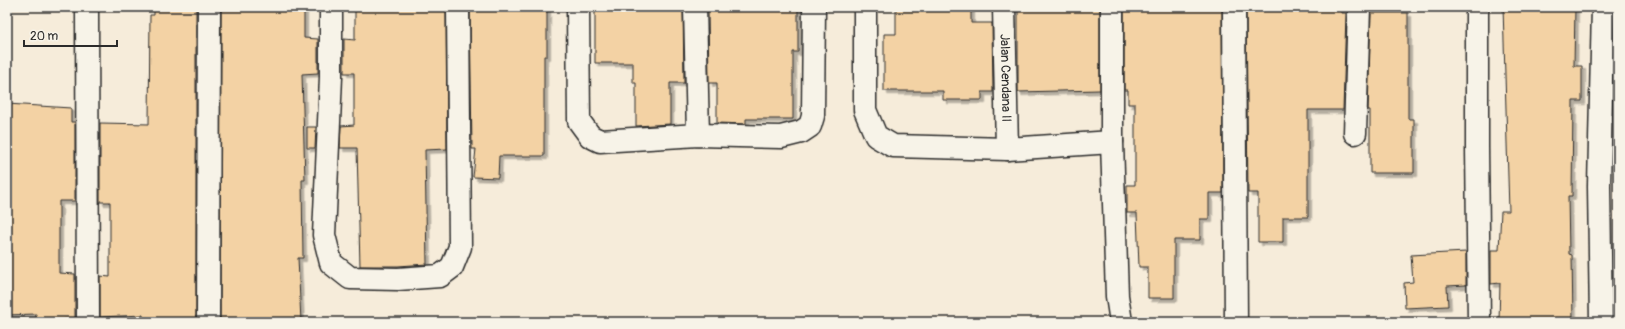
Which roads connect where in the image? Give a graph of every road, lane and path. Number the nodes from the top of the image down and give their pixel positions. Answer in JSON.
{"nodes":[{"id":1,"x":86,"y":7,"type":"edge"},
{"id":2,"x":209,"y":7,"type":"edge"},
{"id":3,"x":330,"y":7,"type":"edge"},
{"id":4,"x":458,"y":7,"type":"edge"},
{"id":5,"x":578,"y":7,"type":"edge"},
{"id":6,"x":695,"y":7,"type":"edge"},
{"id":7,"x":814,"y":7,"type":"edge"},
{"id":8,"x":865,"y":7,"type":"edge"},
{"id":9,"x":1004,"y":7,"type":"edge"},
{"id":10,"x":1112,"y":7,"type":"edge"},
{"id":11,"x":1234,"y":7,"type":"edge"},
{"id":12,"x":1359,"y":7,"type":"edge"},
{"id":13,"x":1477,"y":7,"type":"edge"},
{"id":14,"x":1603,"y":7,"type":"edge"},
{"id":15,"x":1355,"y":133,"type":"dead end"},
{"id":16,"x":698,"y":135,"type":"junction"},
{"id":17,"x":1112,"y":142,"type":"junction"},
{"id":18,"x":1007,"y":149,"type":"junction"},
{"id":19,"x":88,"y":322,"type":"edge"},
{"id":20,"x":208,"y":322,"type":"edge"},
{"id":21,"x":1121,"y":322,"type":"edge"},
{"id":22,"x":1236,"y":322,"type":"edge"},
{"id":23,"x":1479,"y":322,"type":"edge"},
{"id":24,"x":1601,"y":322,"type":"edge"}],
"edges":[{"from":1,"to":19,"type":"street"},
{"from":2,"to":20,"type":"street"},
{"from":3,"to":4,"type":"street"},
{"from":5,"to":16,"type":"street"},
{"from":6,"to":16,"type":"street"},
{"from":7,"to":16,"type":"street"},
{"from":8,"to":18,"type":"street"},
{"from":9,"to":18,"type":"street","name":"Jalan Cendana II"},
{"from":10,"to":17,"type":"street"},
{"from":11,"to":22,"type":"street"},
{"from":12,"to":15,"type":"street"},
{"from":13,"to":23,"type":"street"},
{"from":14,"to":24,"type":"street"},
{"from":17,"to":18,"type":"street"},
{"from":17,"to":21,"type":"street"}]}
